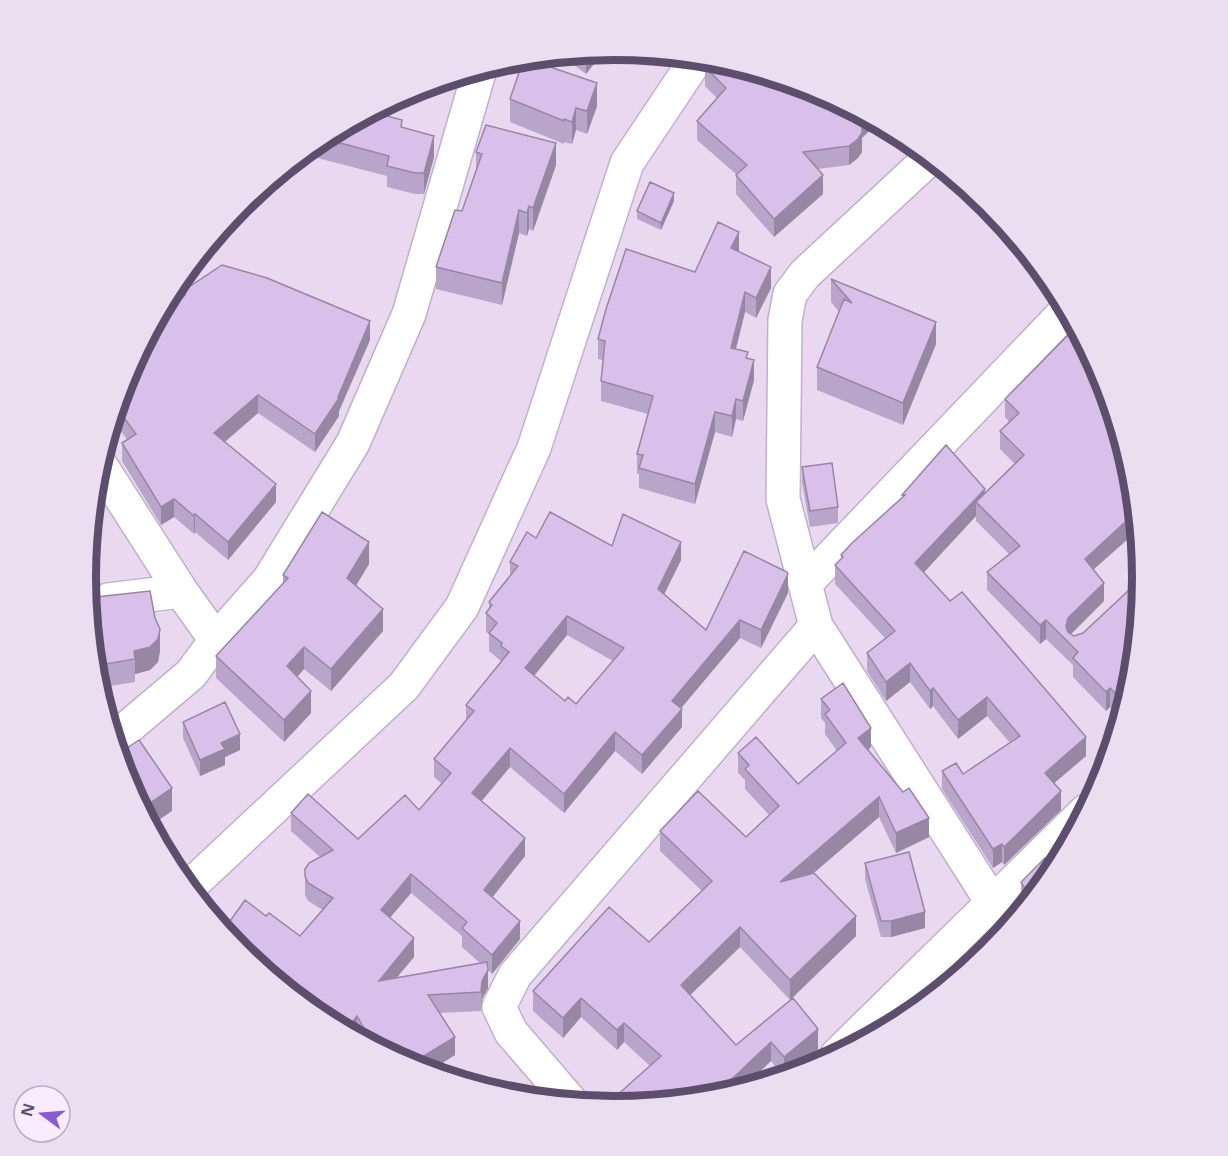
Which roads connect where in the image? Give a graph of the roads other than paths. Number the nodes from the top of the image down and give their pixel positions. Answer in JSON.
{"nodes":[{"id":1,"x":692,"y":66,"type":"edge"},
{"id":2,"x":477,"y":79,"type":"edge"},
{"id":3,"x":924,"y":163,"type":"edge"},
{"id":4,"x":1061,"y":316,"type":"edge"},
{"id":5,"x":107,"y":475,"type":"edge"},
{"id":6,"x":805,"y":584,"type":"junction"},
{"id":7,"x":181,"y":591,"type":"junction"},
{"id":8,"x":97,"y":601,"type":"edge"},
{"id":9,"x":816,"y":626,"type":"junction"},
{"id":10,"x":216,"y":640,"type":"junction"},
{"id":11,"x":120,"y":734,"type":"edge"},
{"id":12,"x":1058,"y":846,"type":"edge"},
{"id":13,"x":195,"y":882,"type":"edge"},
{"id":14,"x":1000,"y":916,"type":"edge"},
{"id":15,"x":865,"y":1032,"type":"edge"},
{"id":16,"x":564,"y":1094,"type":"edge"}],
"edges":[{"from":1,"to":13,"type":"street"},
{"from":2,"to":10,"type":"street"},
{"from":3,"to":6,"type":"street"},
{"from":4,"to":6,"type":"street"},
{"from":5,"to":7,"type":"street"},
{"from":6,"to":9,"type":"street"},
{"from":7,"to":8,"type":"street"},
{"from":7,"to":10,"type":"street"},
{"from":9,"to":14,"type":"street"},
{"from":9,"to":16,"type":"street"},
{"from":10,"to":11,"type":"street"},
{"from":12,"to":14,"type":"street"},
{"from":14,"to":15,"type":"street"}]}
